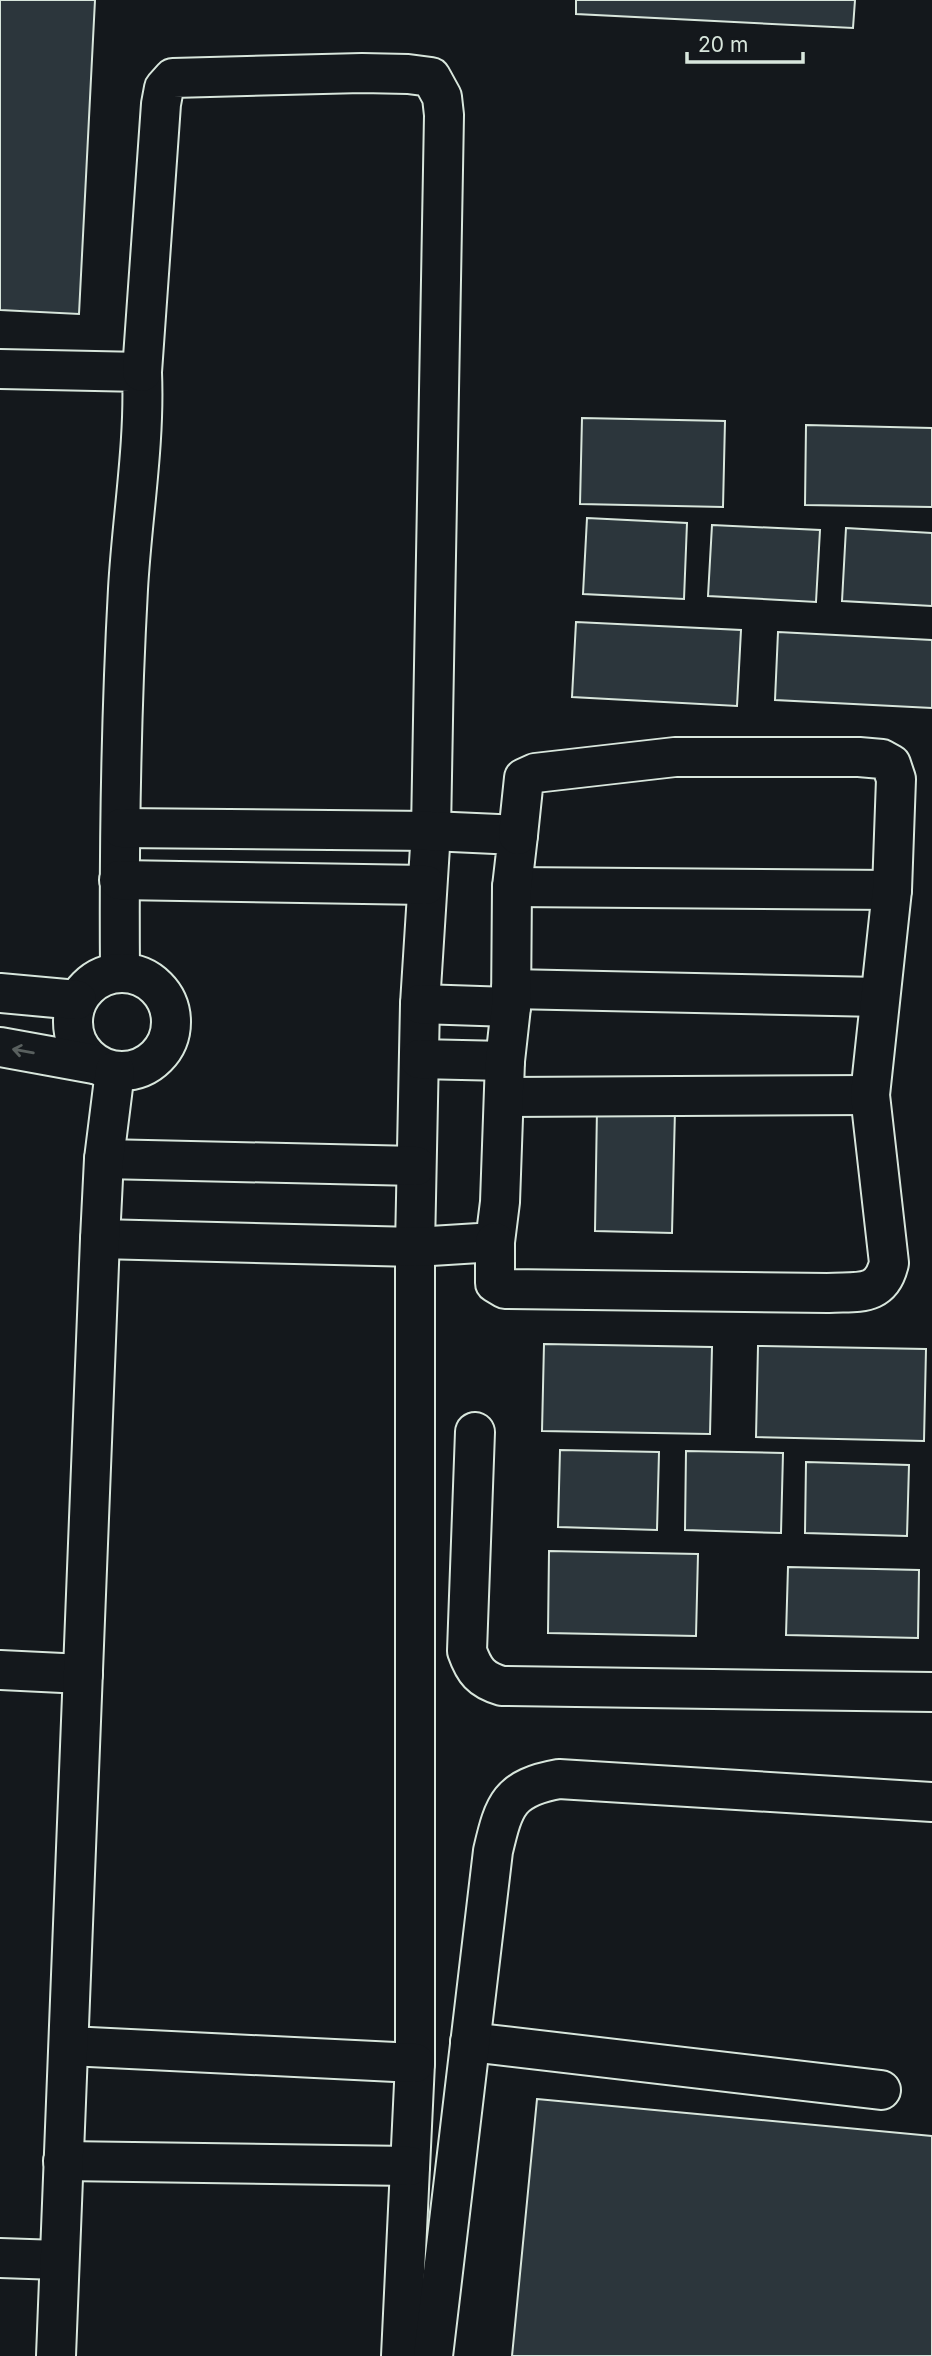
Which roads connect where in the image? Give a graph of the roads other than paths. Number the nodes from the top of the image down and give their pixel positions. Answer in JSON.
{"nodes":[{"id":1,"x":0,"y":369,"type":"edge"},
{"id":2,"x":142,"y":372,"type":"junction"},
{"id":3,"x":121,"y":828,"type":"junction"},
{"id":4,"x":431,"y":831,"type":"junction"},
{"id":5,"x":517,"y":835,"type":"junction"},
{"id":6,"x":119,"y":880,"type":"junction"},
{"id":7,"x":426,"y":885,"type":"junction"},
{"id":8,"x":512,"y":887,"type":"junction"},
{"id":9,"x":892,"y":890,"type":"junction"},
{"id":10,"x":120,"y":972,"type":"junction"},
{"id":11,"x":0,"y":993,"type":"edge"},
{"id":12,"x":879,"y":997,"type":"junction"},
{"id":13,"x":510,"y":998,"type":"junction"},
{"id":14,"x":77,"y":1000,"type":"junction"},
{"id":15,"x":420,"y":1004,"type":"junction"},
{"id":16,"x":0,"y":1047,"type":"edge"},
{"id":17,"x":419,"y":1059,"type":"junction"},
{"id":18,"x":105,"y":1067,"type":"junction"},
{"id":19,"x":505,"y":1079,"type":"junction"},
{"id":20,"x":870,"y":1096,"type":"junction"},
{"id":21,"x":104,"y":1159,"type":"junction"},
{"id":22,"x":416,"y":1166,"type":"junction"},
{"id":23,"x":100,"y":1239,"type":"junction"},
{"id":24,"x":495,"y":1242,"type":"junction"},
{"id":25,"x":415,"y":1247,"type":"junction"},
{"id":26,"x":475,"y":1432,"type":"dead end"},
{"id":27,"x":0,"y":1670,"type":"edge"},
{"id":28,"x":83,"y":1674,"type":"junction"},
{"id":29,"x":932,"y":1692,"type":"edge"},
{"id":30,"x":932,"y":1802,"type":"edge"},
{"id":31,"x":470,"y":2042,"type":"junction"},
{"id":32,"x":69,"y":2046,"type":"junction"},
{"id":33,"x":415,"y":2063,"type":"junction"},
{"id":34,"x":881,"y":2090,"type":"dead end"},
{"id":35,"x":63,"y":2161,"type":"junction"},
{"id":36,"x":410,"y":2166,"type":"junction"},
{"id":37,"x":0,"y":2258,"type":"edge"},
{"id":38,"x":58,"y":2260,"type":"junction"},
{"id":39,"x":56,"y":2356,"type":"edge"},
{"id":40,"x":401,"y":2356,"type":"edge"},
{"id":41,"x":433,"y":2356,"type":"edge"}],
"edges":[{"from":1,"to":2,"type":"lane"},
{"from":2,"to":3,"type":"lane"},
{"from":2,"to":4,"type":"lane"},
{"from":3,"to":4,"type":"lane"},
{"from":3,"to":6,"type":"lane"},
{"from":4,"to":5,"type":"lane"},
{"from":4,"to":7,"type":"lane"},
{"from":5,"to":8,"type":"lane"},
{"from":5,"to":9,"type":"lane"},
{"from":6,"to":7,"type":"lane"},
{"from":6,"to":10,"type":"lane"},
{"from":7,"to":15,"type":"lane"},
{"from":8,"to":9,"type":"lane"},
{"from":8,"to":13,"type":"lane"},
{"from":9,"to":12,"type":"lane"},
{"from":10,"to":14,"type":"lane"},
{"from":10,"to":18,"type":"lane"},
{"from":11,"to":14,"type":"lane"},
{"from":12,"to":13,"type":"lane"},
{"from":12,"to":20,"type":"lane"},
{"from":13,"to":15,"type":"lane"},
{"from":13,"to":19,"type":"lane"},
{"from":14,"to":18,"type":"lane"},
{"from":15,"to":17,"type":"lane"},
{"from":18,"to":16,"type":"lane","one_way":true},
{"from":17,"to":19,"type":"lane"},
{"from":17,"to":22,"type":"lane"},
{"from":18,"to":21,"type":"lane"},
{"from":19,"to":20,"type":"lane"},
{"from":19,"to":24,"type":"lane"},
{"from":20,"to":24,"type":"lane"},
{"from":21,"to":22,"type":"lane"},
{"from":21,"to":23,"type":"lane"},
{"from":22,"to":25,"type":"lane"},
{"from":23,"to":25,"type":"lane"},
{"from":23,"to":28,"type":"lane"},
{"from":24,"to":25,"type":"lane"},
{"from":25,"to":33,"type":"lane"},
{"from":26,"to":29,"type":"lane"},
{"from":27,"to":28,"type":"lane"},
{"from":28,"to":32,"type":"lane"},
{"from":30,"to":31,"type":"lane"},
{"from":31,"to":34,"type":"lane"},
{"from":31,"to":41,"type":"lane"},
{"from":32,"to":33,"type":"lane"},
{"from":32,"to":35,"type":"lane"},
{"from":33,"to":36,"type":"lane"},
{"from":35,"to":36,"type":"lane"},
{"from":35,"to":38,"type":"lane"},
{"from":36,"to":40,"type":"lane"},
{"from":37,"to":38,"type":"lane"},
{"from":38,"to":39,"type":"lane"}]}
